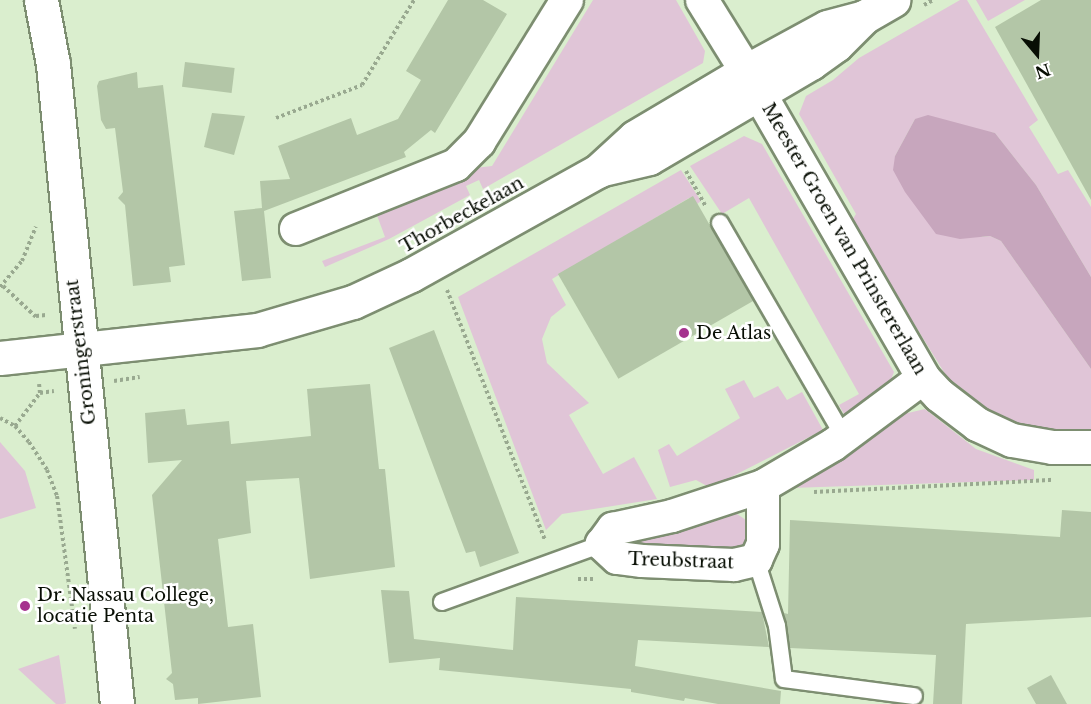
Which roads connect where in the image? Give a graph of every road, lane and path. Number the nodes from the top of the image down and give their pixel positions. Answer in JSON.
{"nodes":[{"id":1,"x":41,"y":0,"type":"edge"},
{"id":2,"x":414,"y":0,"type":"edge"},
{"id":3,"x":567,"y":0,"type":"edge"},
{"id":4,"x":702,"y":0,"type":"edge"},
{"id":5,"x":893,"y":0,"type":"edge"},
{"id":6,"x":752,"y":82,"type":"junction"},
{"id":7,"x":276,"y":118,"type":"dead end"},
{"id":8,"x":682,"y":163,"type":"dead end"},
{"id":9,"x":720,"y":223,"type":"joint"},
{"id":10,"x":296,"y":229,"type":"dead end"},
{"id":11,"x":2,"y":287,"type":"edge"},
{"id":12,"x":446,"y":288,"type":"dead end"},
{"id":13,"x":36,"y":316,"type":"dead end"},
{"id":14,"x":79,"y":350,"type":"junction"},
{"id":15,"x":0,"y":357,"type":"edge"},
{"id":16,"x":923,"y":378,"type":"junction"},
{"id":17,"x":40,"y":393,"type":"dead end"},
{"id":18,"x":0,"y":418,"type":"edge"},
{"id":19,"x":15,"y":426,"type":"junction"},
{"id":20,"x":844,"y":437,"type":"junction"},
{"id":21,"x":1091,"y":447,"type":"edge"},
{"id":22,"x":1059,"y":477,"type":"dead end"},
{"id":23,"x":763,"y":486,"type":"junction"},
{"id":24,"x":602,"y":544,"type":"junction"},
{"id":25,"x":756,"y":560,"type":"junction"},
{"id":26,"x":554,"y":562,"type":"junction"},
{"id":27,"x":603,"y":580,"type":"dead end"},
{"id":28,"x":442,"y":603,"type":"dead end"},
{"id":29,"x":75,"y":633,"type":"dead end"},
{"id":30,"x":914,"y":696,"type":"dead end"},
{"id":31,"x":117,"y":704,"type":"edge"}],
"edges":[{"from":1,"to":14,"type":"street","name":"Groningerstraat"},
{"from":2,"to":7,"type":"path"},
{"from":3,"to":10,"type":"street"},
{"from":4,"to":6,"type":"street","name":"Meester Groen van Prinstererlaan"},
{"from":5,"to":6,"type":"street","name":"Thorbeckelaan"},
{"from":6,"to":14,"type":"street","name":"Thorbeckelaan"},
{"from":6,"to":16,"type":"street","name":"Meester Groen van Prinstererlaan"},
{"from":8,"to":9,"type":"path"},
{"from":9,"to":20,"type":"lane"},
{"from":11,"to":13,"type":"path"},
{"from":12,"to":26,"type":"path"},
{"from":14,"to":15,"type":"street","name":"Thorbeckelaan"},
{"from":14,"to":31,"type":"street","name":"Groningerstraat"},
{"from":16,"to":20,"type":"street","name":"Treubstraat"},
{"from":16,"to":21,"type":"street","name":"Meester Groen van Prinstererlaan"},
{"from":17,"to":19,"type":"path"},
{"from":18,"to":19,"type":"path"},
{"from":19,"to":29,"type":"path"},
{"from":20,"to":23,"type":"street","name":"Treubstraat"},
{"from":22,"to":23,"type":"path"},
{"from":23,"to":24,"type":"street","name":"Treubstraat"},
{"from":23,"to":25,"type":"street","name":"Treubstraat"},
{"from":24,"to":25,"type":"street","name":"Treubstraat"},
{"from":24,"to":26,"type":"lane"},
{"from":25,"to":30,"type":"lane"},
{"from":26,"to":27,"type":"path"},
{"from":26,"to":28,"type":"lane"}]}
